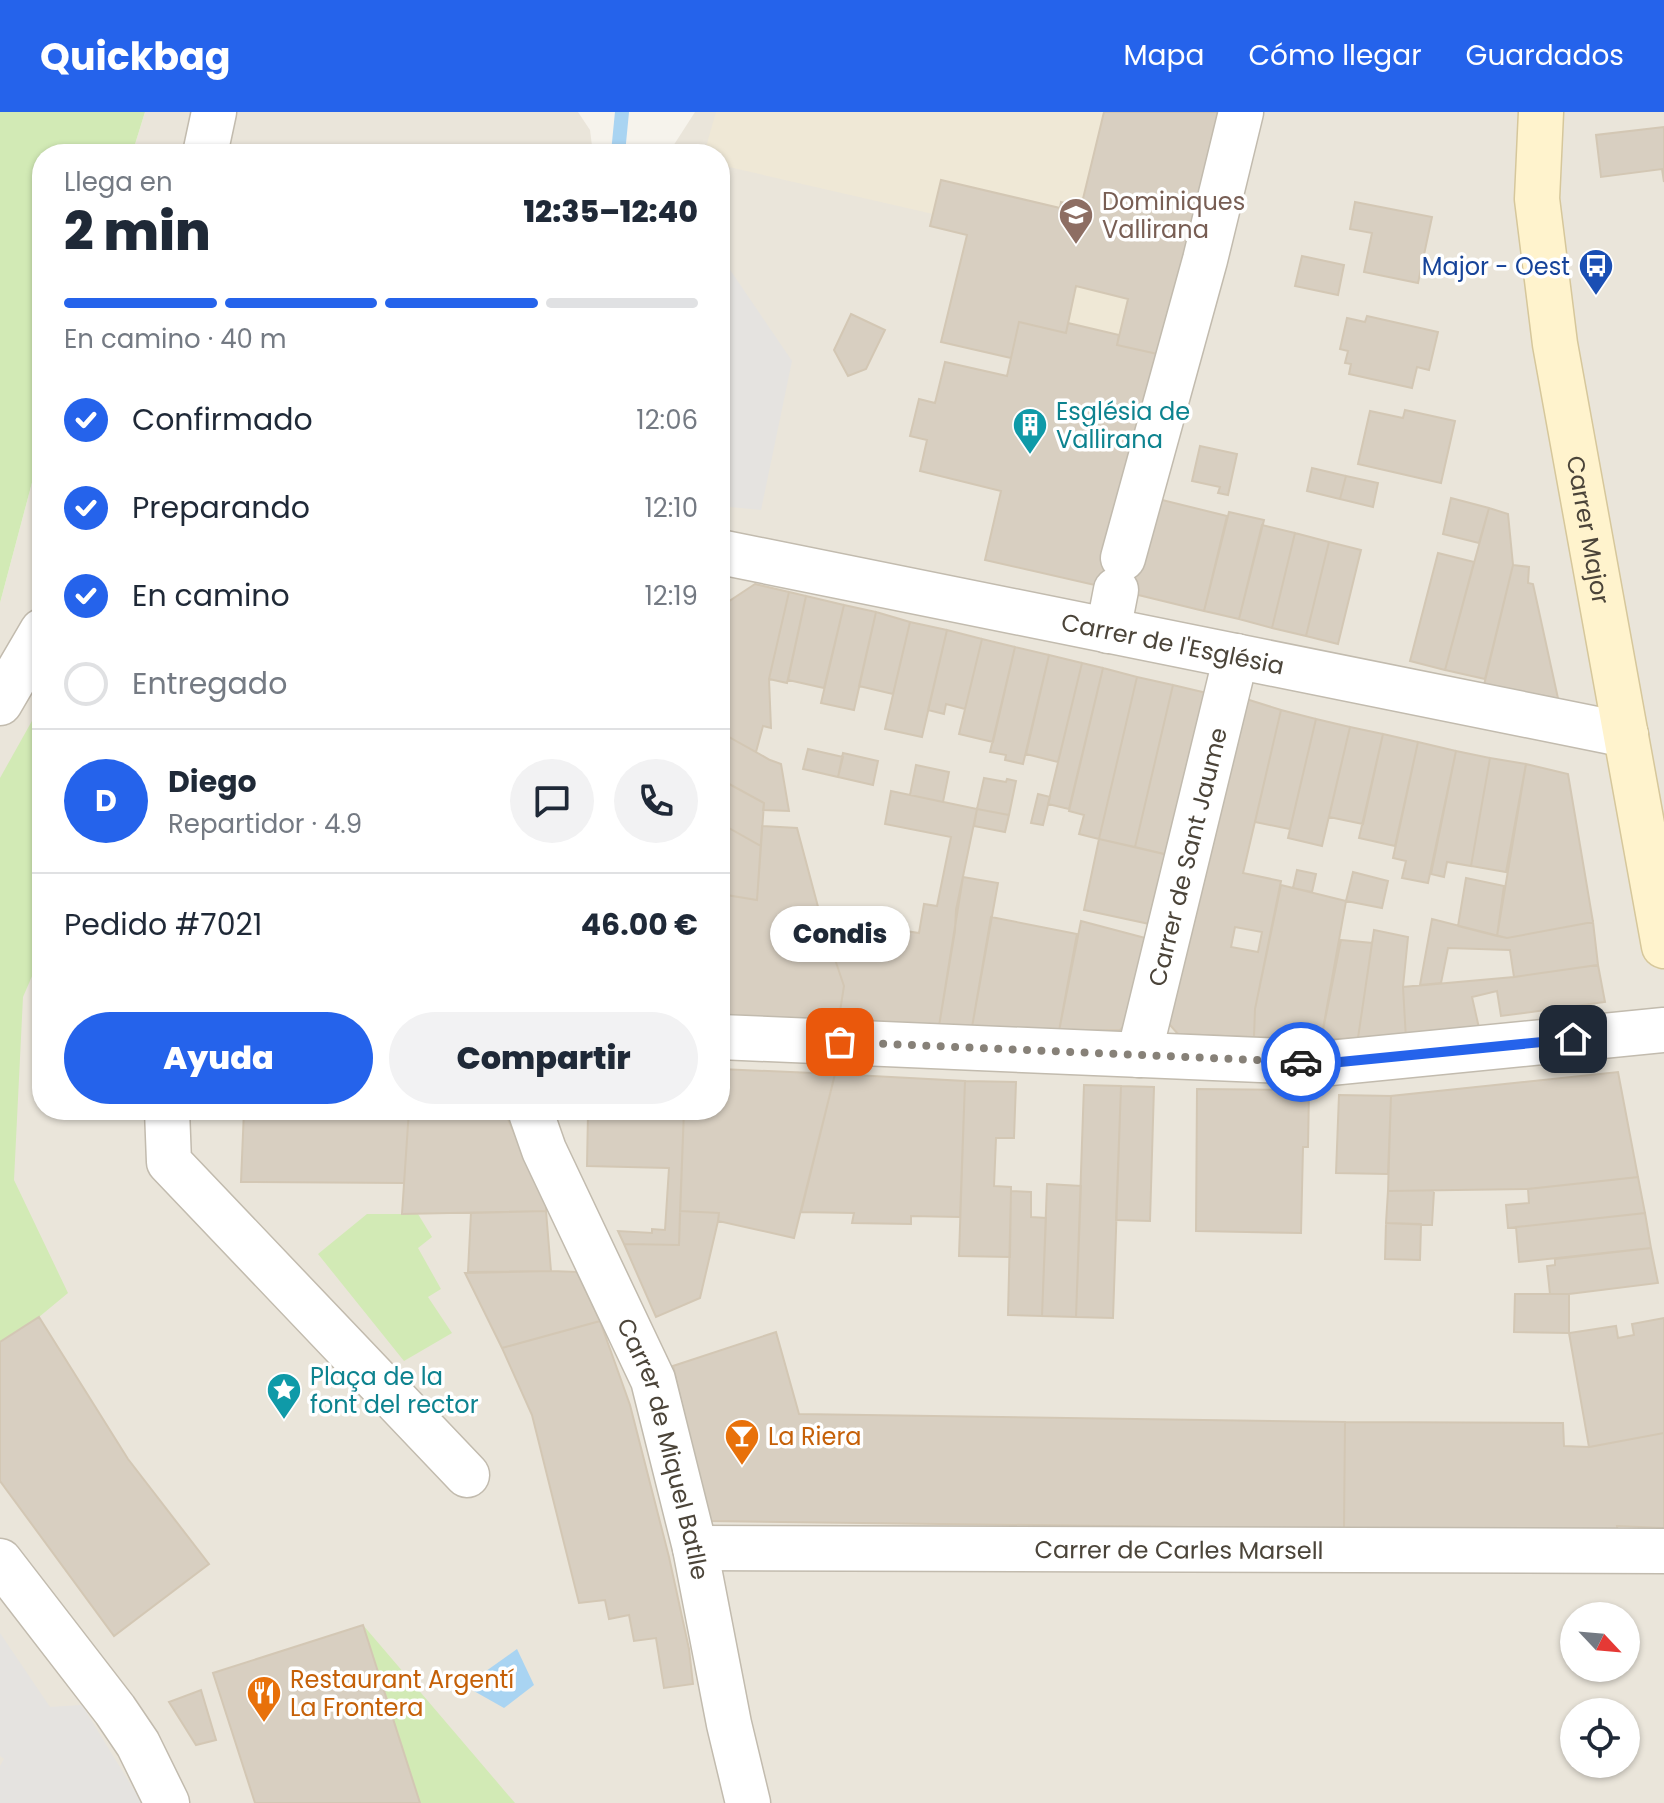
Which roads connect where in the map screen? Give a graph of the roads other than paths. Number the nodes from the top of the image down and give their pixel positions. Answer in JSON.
{"nodes":[{"id":1,"x":214,"y":112,"type":"edge"},
{"id":2,"x":1241,"y":112,"type":"edge"},
{"id":3,"x":1541,"y":112,"type":"edge"},
{"id":4,"x":207,"y":144,"type":"edge"},
{"id":5,"x":730,"y":553,"type":"edge"},
{"id":6,"x":1116,"y":593,"type":"junction"},
{"id":7,"x":32,"y":649,"type":"edge"},
{"id":8,"x":1236,"y":656,"type":"junction"},
{"id":9,"x":0,"y":703,"type":"edge"},
{"id":10,"x":1626,"y":735,"type":"junction"},
{"id":11,"x":1664,"y":946,"type":"edge"},
{"id":12,"x":1664,"y":1030,"type":"edge"},
{"id":13,"x":730,"y":1037,"type":"edge"},
{"id":14,"x":1139,"y":1055,"type":"junction"},
{"id":15,"x":167,"y":1120,"type":"edge"},
{"id":16,"x":534,"y":1120,"type":"edge"},
{"id":17,"x":467,"y":1475,"type":"dead end"},
{"id":18,"x":695,"y":1548,"type":"junction"},
{"id":19,"x":1664,"y":1551,"type":"edge"},
{"id":20,"x":0,"y":1561,"type":"edge"},
{"id":21,"x":167,"y":1803,"type":"edge"},
{"id":22,"x":748,"y":1803,"type":"edge"}],
"edges":[{"from":1,"to":4,"type":"street"},
{"from":2,"to":6,"type":"street"},
{"from":3,"to":10,"type":"street","name":"Carrer Major"},
{"from":5,"to":6,"type":"street","name":"Carrer de l'Església"},
{"from":6,"to":8,"type":"street","name":"Carrer de l'Església"},
{"from":7,"to":9,"type":"street"},
{"from":8,"to":10,"type":"street","name":"Carrer de l'Església"},
{"from":8,"to":14,"type":"street","name":"Carrer de Sant Jaume"},
{"from":10,"to":11,"type":"street","name":"Carrer Major"},
{"from":12,"to":14,"type":"street"},
{"from":13,"to":14,"type":"street"},
{"from":15,"to":17,"type":"street"},
{"from":16,"to":18,"type":"street","name":"Carrer de Miquel Batlle"},
{"from":18,"to":19,"type":"street","name":"Carrer de Carles Marsell"},
{"from":18,"to":22,"type":"street","name":"Carrer de Miquel Batlle"},
{"from":20,"to":21,"type":"street"}]}
